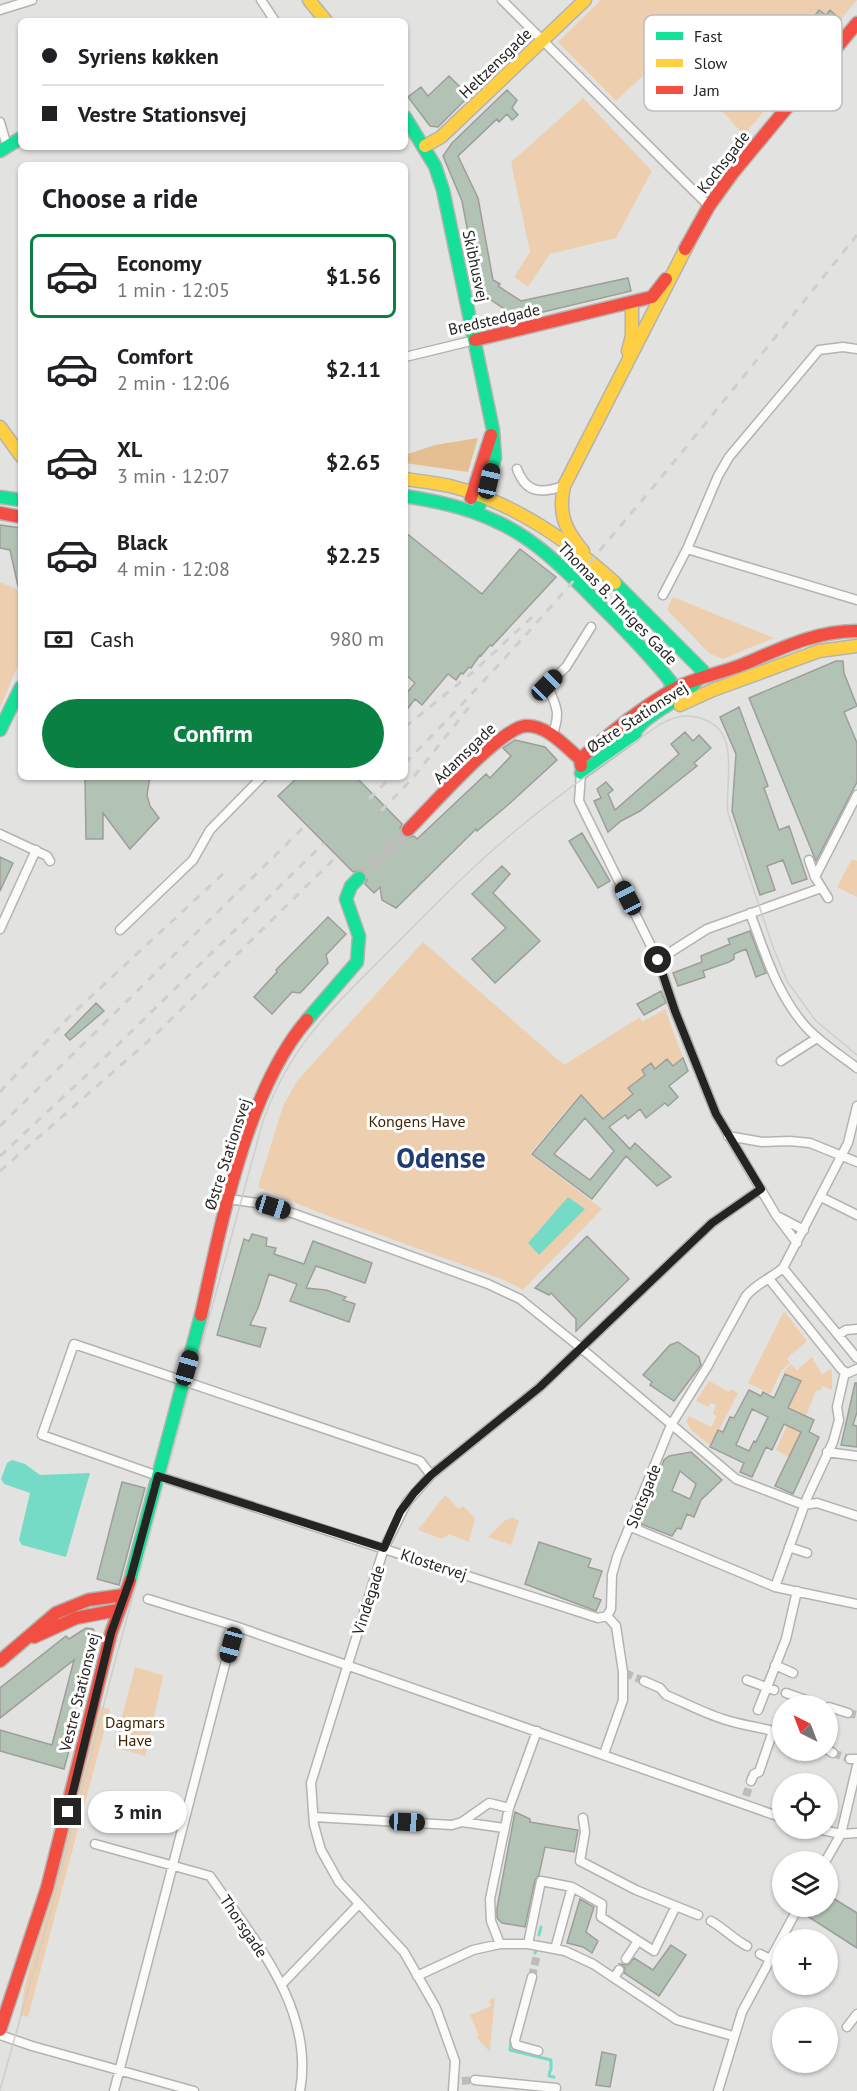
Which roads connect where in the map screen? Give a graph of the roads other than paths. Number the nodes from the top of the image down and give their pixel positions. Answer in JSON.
{"nodes":[{"id":1,"x":32,"y":0,"type":"edge"},
{"id":2,"x":261,"y":0,"type":"edge"},
{"id":3,"x":309,"y":0,"type":"edge"},
{"id":4,"x":502,"y":0,"type":"edge"},
{"id":5,"x":585,"y":0,"type":"edge"},
{"id":6,"x":0,"y":10,"type":"edge"},
{"id":7,"x":273,"y":18,"type":"edge"},
{"id":8,"x":324,"y":18,"type":"edge"},
{"id":9,"x":857,"y":23,"type":"edge"},
{"id":10,"x":542,"y":41,"type":"junction"},
{"id":11,"x":842,"y":41,"type":"edge"},
{"id":12,"x":784,"y":111,"type":"edge"},
{"id":13,"x":0,"y":122,"type":"edge"},
{"id":14,"x":408,"y":122,"type":"edge"},
{"id":15,"x":18,"y":140,"type":"edge"},
{"id":16,"x":425,"y":147,"type":"junction"},
{"id":17,"x":4,"y":149,"type":"edge"},
{"id":18,"x":710,"y":206,"type":"junction"},
{"id":19,"x":655,"y":301,"type":"junction"},
{"id":20,"x":633,"y":309,"type":"junction"},
{"id":21,"x":651,"y":320,"type":"junction"},
{"id":22,"x":475,"y":340,"type":"junction"},
{"id":23,"x":857,"y":349,"type":"edge"},
{"id":24,"x":408,"y":356,"type":"edge"},
{"id":25,"x":620,"y":375,"type":"junction"},
{"id":26,"x":0,"y":427,"type":"edge"},
{"id":27,"x":18,"y":452,"type":"edge"},
{"id":28,"x":517,"y":469,"type":"dead end"},
{"id":29,"x":408,"y":479,"type":"edge"},
{"id":30,"x":564,"y":486,"type":"junction"},
{"id":31,"x":478,"y":494,"type":"junction"},
{"id":32,"x":0,"y":497,"type":"edge"},
{"id":33,"x":408,"y":497,"type":"edge"},
{"id":34,"x":18,"y":500,"type":"edge"},
{"id":35,"x":472,"y":510,"type":"junction"},
{"id":36,"x":0,"y":513,"type":"edge"},
{"id":37,"x":18,"y":516,"type":"edge"},
{"id":38,"x":687,"y":549,"type":"junction"},
{"id":39,"x":598,"y":567,"type":"junction"},
{"id":40,"x":663,"y":595,"type":"dead end"},
{"id":41,"x":857,"y":600,"type":"edge"},
{"id":42,"x":591,"y":627,"type":"dead end"},
{"id":43,"x":857,"y":631,"type":"edge"},
{"id":44,"x":631,"y":637,"type":"junction"},
{"id":45,"x":857,"y":638,"type":"edge"},
{"id":46,"x":857,"y":646,"type":"edge"},
{"id":47,"x":766,"y":669,"type":"junction"},
{"id":48,"x":694,"y":683,"type":"junction"},
{"id":49,"x":713,"y":690,"type":"junction"},
{"id":50,"x":670,"y":692,"type":"junction"},
{"id":51,"x":18,"y":693,"type":"edge"},
{"id":52,"x":0,"y":730,"type":"edge"},
{"id":53,"x":552,"y":736,"type":"junction"},
{"id":54,"x":631,"y":737,"type":"junction"},
{"id":55,"x":580,"y":759,"type":"junction"},
{"id":56,"x":581,"y":774,"type":"junction"},
{"id":57,"x":259,"y":780,"type":"edge"},
{"id":58,"x":857,"y":796,"type":"edge"},
{"id":59,"x":408,"y":830,"type":"tunnel mouth"},
{"id":60,"x":0,"y":834,"type":"edge"},
{"id":61,"x":36,"y":850,"type":"junction"},
{"id":62,"x":809,"y":860,"type":"dead end"},
{"id":63,"x":50,"y":861,"type":"dead end"},
{"id":64,"x":815,"y":877,"type":"junction"},
{"id":65,"x":359,"y":878,"type":"tunnel mouth"},
{"id":66,"x":821,"y":888,"type":"junction"},
{"id":67,"x":828,"y":898,"type":"dead end"},
{"id":68,"x":750,"y":913,"type":"junction"},
{"id":69,"x":0,"y":929,"type":"edge"},
{"id":70,"x":120,"y":930,"type":"dead end"},
{"id":71,"x":658,"y":960,"type":"junction"},
{"id":72,"x":817,"y":1038,"type":"junction"},
{"id":73,"x":782,"y":1061,"type":"dead end"},
{"id":74,"x":857,"y":1068,"type":"edge"},
{"id":75,"x":857,"y":1106,"type":"edge"},
{"id":76,"x":728,"y":1136,"type":"junction"},
{"id":77,"x":841,"y":1156,"type":"junction"},
{"id":78,"x":857,"y":1162,"type":"edge"},
{"id":79,"x":761,"y":1189,"type":"junction"},
{"id":80,"x":821,"y":1197,"type":"junction"},
{"id":81,"x":228,"y":1199,"type":"junction"},
{"id":82,"x":776,"y":1215,"type":"junction"},
{"id":83,"x":857,"y":1215,"type":"edge"},
{"id":84,"x":804,"y":1230,"type":"junction"},
{"id":85,"x":797,"y":1243,"type":"junction"},
{"id":86,"x":783,"y":1268,"type":"junction"},
{"id":87,"x":770,"y":1280,"type":"junction"},
{"id":88,"x":857,"y":1329,"type":"edge"},
{"id":89,"x":838,"y":1335,"type":"junction"},
{"id":90,"x":581,"y":1348,"type":"junction"},
{"id":91,"x":857,"y":1358,"type":"edge"},
{"id":92,"x":854,"y":1372,"type":"edge"},
{"id":93,"x":183,"y":1382,"type":"junction"},
{"id":94,"x":671,"y":1425,"type":"junction"},
{"id":95,"x":827,"y":1452,"type":"junction"},
{"id":96,"x":857,"y":1456,"type":"edge"},
{"id":97,"x":431,"y":1475,"type":"junction"},
{"id":98,"x":158,"y":1476,"type":"junction"},
{"id":99,"x":804,"y":1505,"type":"junction"},
{"id":100,"x":857,"y":1516,"type":"edge"},
{"id":101,"x":631,"y":1527,"type":"junction"},
{"id":102,"x":790,"y":1546,"type":"junction"},
{"id":103,"x":384,"y":1548,"type":"junction"},
{"id":104,"x":807,"y":1553,"type":"dead end"},
{"id":105,"x":775,"y":1587,"type":"junction"},
{"id":106,"x":797,"y":1591,"type":"junction"},
{"id":107,"x":148,"y":1599,"type":"dead end"},
{"id":108,"x":121,"y":1603,"type":"junction"},
{"id":109,"x":857,"y":1604,"type":"edge"},
{"id":110,"x":607,"y":1616,"type":"junction"},
{"id":111,"x":235,"y":1626,"type":"junction"},
{"id":112,"x":0,"y":1661,"type":"edge"},
{"id":113,"x":775,"y":1665,"type":"junction"},
{"id":114,"x":346,"y":1666,"type":"junction"},
{"id":115,"x":793,"y":1673,"type":"dead end"},
{"id":116,"x":747,"y":1680,"type":"dead end"},
{"id":117,"x":644,"y":1681,"type":"tunnel mouth"},
{"id":118,"x":770,"y":1688,"type":"junction"},
{"id":119,"x":786,"y":1694,"type":"dead end"},
{"id":120,"x":789,"y":1695,"type":"edge"},
{"id":121,"x":838,"y":1710,"type":"edge"},
{"id":122,"x":848,"y":1713,"type":"tunnel mouth"},
{"id":123,"x":755,"y":1718,"type":"junction"},
{"id":124,"x":772,"y":1730,"type":"edge"},
{"id":125,"x":537,"y":1731,"type":"junction"},
{"id":126,"x":772,"y":1734,"type":"edge"},
{"id":127,"x":603,"y":1754,"type":"junction"},
{"id":128,"x":857,"y":1766,"type":"edge"},
{"id":129,"x":751,"y":1781,"type":"tunnel mouth"},
{"id":130,"x":510,"y":1806,"type":"junction"},
{"id":131,"x":772,"y":1813,"type":"edge"},
{"id":132,"x":314,"y":1817,"type":"junction"},
{"id":133,"x":583,"y":1818,"type":"dead end"},
{"id":134,"x":462,"y":1822,"type":"junction"},
{"id":135,"x":504,"y":1828,"type":"junction"},
{"id":136,"x":838,"y":1833,"type":"edge"},
{"id":137,"x":857,"y":1833,"type":"edge"},
{"id":138,"x":841,"y":1834,"type":"junction"},
{"id":139,"x":95,"y":1844,"type":"dead end"},
{"id":140,"x":831,"y":1851,"type":"edge"},
{"id":141,"x":173,"y":1864,"type":"junction"},
{"id":142,"x":484,"y":1874,"type":"dead end"},
{"id":143,"x":494,"y":1876,"type":"junction"},
{"id":144,"x":572,"y":1887,"type":"junction"},
{"id":145,"x":359,"y":1904,"type":"junction"},
{"id":146,"x":676,"y":1906,"type":"junction"},
{"id":147,"x":698,"y":1915,"type":"dead end"},
{"id":148,"x":793,"y":1917,"type":"edge"},
{"id":149,"x":711,"y":1921,"type":"dead end"},
{"id":150,"x":638,"y":1941,"type":"junction"},
{"id":151,"x":500,"y":1944,"type":"junction"},
{"id":152,"x":528,"y":1944,"type":"junction"},
{"id":153,"x":747,"y":1947,"type":"dead end"},
{"id":154,"x":555,"y":1949,"type":"junction"},
{"id":155,"x":760,"y":1954,"type":"dead end"},
{"id":156,"x":626,"y":1959,"type":"dead end"},
{"id":157,"x":770,"y":1959,"type":"junction"},
{"id":158,"x":417,"y":1976,"type":"junction"},
{"id":159,"x":532,"y":1977,"type":"tunnel mouth"},
{"id":160,"x":282,"y":1984,"type":"junction"},
{"id":161,"x":857,"y":2014,"type":"edge"},
{"id":162,"x":848,"y":2027,"type":"dead end"},
{"id":163,"x":0,"y":2032,"type":"edge"},
{"id":164,"x":734,"y":2036,"type":"junction"},
{"id":165,"x":538,"y":2051,"type":"dead end"},
{"id":166,"x":120,"y":2071,"type":"junction"},
{"id":167,"x":475,"y":2080,"type":"tunnel mouth"},
{"id":168,"x":457,"y":2085,"type":"edge"},
{"id":169,"x":556,"y":2088,"type":"dead end"},
{"id":170,"x":114,"y":2091,"type":"edge"},
{"id":171,"x":194,"y":2091,"type":"edge"},
{"id":172,"x":300,"y":2091,"type":"edge"},
{"id":173,"x":718,"y":2091,"type":"edge"}],
"edges":[{"from":1,"to":6,"type":"street"},
{"from":2,"to":7,"type":"street"},
{"from":3,"to":8,"type":"street"},
{"from":4,"to":10,"type":"street"},
{"from":5,"to":10,"type":"street","name":"Heltzensgade"},
{"from":9,"to":11,"type":"street","name":"Kochsgade"},
{"from":10,"to":16,"type":"street","name":"Heltzensgade"},
{"from":10,"to":18,"type":"street"},
{"from":12,"to":18,"type":"street","name":"Kochsgade"},
{"from":13,"to":17,"type":"street"},
{"from":14,"to":16,"type":"street","name":"Skibhusvej"},
{"from":15,"to":17,"type":"street"},
{"from":16,"to":22,"type":"street","name":"Skibhusvej"},
{"from":18,"to":19,"type":"street","name":"Kochsgade"},
{"from":19,"to":20,"type":"street","name":"Bredstedgade"},
{"from":19,"to":21,"type":"street","name":"Kochsgade"},
{"from":20,"to":21,"type":"street","name":"Bredstedgade"},
{"from":20,"to":22,"type":"street","name":"Bredstedgade"},
{"from":20,"to":25,"type":"street","name":"Kochsgade"},
{"from":21,"to":25,"type":"street","name":"Kochsgade"},
{"from":22,"to":24,"type":"street","name":"Bredstedgade"},
{"from":22,"to":31,"type":"street","name":"Skibhusvej"},
{"from":23,"to":38,"type":"street"},
{"from":25,"to":30,"type":"street","name":"Kochsgade"},
{"from":26,"to":27,"type":"street"},
{"from":28,"to":30,"type":"street"},
{"from":29,"to":31,"type":"street","name":"Thomas B. Thriges Gade"},
{"from":30,"to":39,"type":"street"},
{"from":31,"to":35,"type":"street"},
{"from":31,"to":39,"type":"street","name":"Thomas B. Thriges Gade"},
{"from":32,"to":34,"type":"street"},
{"from":33,"to":35,"type":"street","name":"Thomas B. Thriges Gade"},
{"from":35,"to":44,"type":"street","name":"Thomas B. Thriges Gade"},
{"from":36,"to":37,"type":"street"},
{"from":38,"to":40,"type":"street"},
{"from":38,"to":41,"type":"street"},
{"from":39,"to":48,"type":"street","name":"Thomas B. Thriges Gade"},
{"from":42,"to":53,"type":"street"},
{"from":43,"to":48,"type":"street"},
{"from":44,"to":48,"type":"street"},
{"from":44,"to":50,"type":"street","name":"Thomas B. Thriges Gade"},
{"from":45,"to":47,"type":"street"},
{"from":46,"to":47,"type":"street"},
{"from":47,"to":49,"type":"street","name":"Østre Stationsvej"},
{"from":48,"to":49,"type":"street"},
{"from":48,"to":50,"type":"street","name":"Østre Stationsvej"},
{"from":48,"to":54,"type":"street"},
{"from":49,"to":54,"type":"street","name":"Østre Stationsvej"},
{"from":50,"to":55,"type":"street","name":"Østre Stationsvej"},
{"from":51,"to":52,"type":"street"},
{"from":53,"to":55,"type":"street","name":"Adamsgade"},
{"from":53,"to":59,"type":"street","name":"Adamsgade"},
{"from":54,"to":56,"type":"street","name":"Østre Stationsvej"},
{"from":55,"to":56,"type":"street"},
{"from":56,"to":71,"type":"street"},
{"from":57,"to":70,"type":"street"},
{"from":58,"to":64,"type":"street"},
{"from":60,"to":61,"type":"street"},
{"from":61,"to":63,"type":"street"},
{"from":61,"to":69,"type":"street"},
{"from":62,"to":64,"type":"street"},
{"from":64,"to":66,"type":"street"},
{"from":65,"to":81,"type":"street","name":"Østre Stationsvej"},
{"from":66,"to":67,"type":"street"},
{"from":66,"to":68,"type":"street"},
{"from":68,"to":71,"type":"street"},
{"from":68,"to":72,"type":"street"},
{"from":71,"to":76,"type":"street"},
{"from":72,"to":73,"type":"street"},
{"from":72,"to":74,"type":"street"},
{"from":75,"to":77,"type":"street","name":"Slotsgade"},
{"from":76,"to":77,"type":"street"},
{"from":76,"to":79,"type":"street"},
{"from":77,"to":78,"type":"street"},
{"from":77,"to":80,"type":"street","name":"Slotsgade"},
{"from":79,"to":82,"type":"street"},
{"from":79,"to":90,"type":"street","name":"Vindegade"},
{"from":80,"to":83,"type":"street"},
{"from":80,"to":84,"type":"street","name":"Slotsgade"},
{"from":81,"to":90,"type":"street"},
{"from":81,"to":93,"type":"street","name":"Østre Stationsvej"},
{"from":82,"to":84,"type":"street"},
{"from":82,"to":85,"type":"street"},
{"from":84,"to":85,"type":"street","name":"Slotsgade"},
{"from":85,"to":86,"type":"street","name":"Slotsgade"},
{"from":86,"to":87,"type":"street","name":"Slotsgade"},
{"from":86,"to":89,"type":"street"},
{"from":87,"to":92,"type":"street"},
{"from":87,"to":94,"type":"street","name":"Slotsgade"},
{"from":88,"to":89,"type":"street"},
{"from":89,"to":91,"type":"street"},
{"from":90,"to":94,"type":"street"},
{"from":90,"to":97,"type":"street","name":"Vindegade"},
{"from":92,"to":95,"type":"street"},
{"from":93,"to":97,"type":"street"},
{"from":93,"to":98,"type":"street","name":"Østre Stationsvej"},
{"from":93,"to":98,"type":"street"},
{"from":94,"to":99,"type":"street"},
{"from":94,"to":101,"type":"street","name":"Slotsgade"},
{"from":95,"to":96,"type":"street"},
{"from":95,"to":99,"type":"street"},
{"from":97,"to":103,"type":"street","name":"Vindegade"},
{"from":98,"to":103,"type":"street","name":"Klostervej"},
{"from":98,"to":108,"type":"street","name":"Østre Stationsvej"},
{"from":99,"to":100,"type":"street"},
{"from":99,"to":102,"type":"street"},
{"from":101,"to":105,"type":"street"},
{"from":101,"to":110,"type":"street","name":"Slotsgade"},
{"from":102,"to":104,"type":"street"},
{"from":102,"to":105,"type":"street"},
{"from":103,"to":110,"type":"street","name":"Klostervej"},
{"from":103,"to":114,"type":"street","name":"Vindegade"},
{"from":105,"to":106,"type":"street"},
{"from":106,"to":109,"type":"street"},
{"from":106,"to":113,"type":"street"},
{"from":107,"to":111,"type":"street"},
{"from":108,"to":112,"type":"street"},
{"from":108,"to":163,"type":"street","name":"Vestre Stationsvej"},
{"from":110,"to":127,"type":"street"},
{"from":111,"to":114,"type":"street"},
{"from":111,"to":141,"type":"street"},
{"from":113,"to":115,"type":"street"},
{"from":113,"to":118,"type":"street"},
{"from":114,"to":125,"type":"street"},
{"from":114,"to":132,"type":"street","name":"Vindegade"},
{"from":116,"to":118,"type":"street"},
{"from":117,"to":123,"type":"street"},
{"from":118,"to":123,"type":"street"},
{"from":119,"to":120,"type":"street"},
{"from":121,"to":122,"type":"street"},
{"from":123,"to":124,"type":"street"},
{"from":125,"to":127,"type":"street"},
{"from":125,"to":130,"type":"street"},
{"from":126,"to":129,"type":"street"},
{"from":127,"to":131,"type":"street"},
{"from":128,"to":138,"type":"street"},
{"from":130,"to":134,"type":"street"},
{"from":130,"to":135,"type":"street"},
{"from":132,"to":134,"type":"street"},
{"from":132,"to":145,"type":"street","name":"Vindegade"},
{"from":133,"to":146,"type":"street"},
{"from":134,"to":135,"type":"street"},
{"from":135,"to":143,"type":"street"},
{"from":136,"to":138,"type":"street"},
{"from":137,"to":138,"type":"street"},
{"from":138,"to":140,"type":"street"},
{"from":139,"to":141,"type":"street","name":"Thorsgade"},
{"from":141,"to":160,"type":"street","name":"Thorsgade"},
{"from":141,"to":166,"type":"street"},
{"from":142,"to":143,"type":"street"},
{"from":143,"to":151,"type":"street"},
{"from":144,"to":150,"type":"street"},
{"from":144,"to":152,"type":"street"},
{"from":144,"to":154,"type":"street"},
{"from":145,"to":158,"type":"street","name":"Vindegade"},
{"from":145,"to":160,"type":"street"},
{"from":146,"to":147,"type":"street"},
{"from":146,"to":150,"type":"street"},
{"from":148,"to":157,"type":"street"},
{"from":149,"to":153,"type":"street"},
{"from":150,"to":156,"type":"street"},
{"from":151,"to":152,"type":"street"},
{"from":151,"to":158,"type":"street"},
{"from":152,"to":154,"type":"street"},
{"from":154,"to":164,"type":"street"},
{"from":155,"to":157,"type":"street"},
{"from":157,"to":164,"type":"street"},
{"from":158,"to":168,"type":"street","name":"Vindegade"},
{"from":159,"to":165,"type":"street"},
{"from":160,"to":172,"type":"street","name":"Thorsgade"},
{"from":161,"to":162,"type":"street"},
{"from":163,"to":166,"type":"street"},
{"from":164,"to":173,"type":"street"},
{"from":166,"to":170,"type":"street"},
{"from":166,"to":171,"type":"street"},
{"from":167,"to":169,"type":"street"}]}
